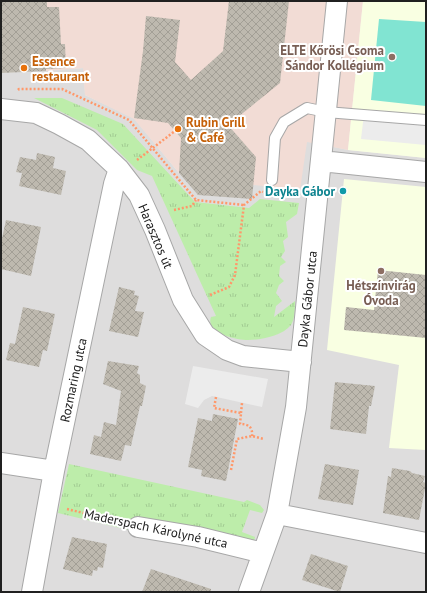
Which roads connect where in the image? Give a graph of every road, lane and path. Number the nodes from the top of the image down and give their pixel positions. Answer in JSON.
{"nodes":[{"id":1,"x":337,"y":1,"type":"edge"},
{"id":2,"x":3,"y":109,"type":"edge"},
{"id":3,"x":326,"y":112,"type":"junction"},
{"id":4,"x":426,"y":120,"type":"edge"},
{"id":5,"x":175,"y":131,"type":"dead end"},
{"id":6,"x":152,"y":148,"type":"junction"},
{"id":7,"x":321,"y":161,"type":"junction"},
{"id":8,"x":119,"y":169,"type":"junction"},
{"id":9,"x":426,"y":172,"type":"edge"},
{"id":10,"x":272,"y":180,"type":"dead end"},
{"id":11,"x":268,"y":192,"type":"dead end"},
{"id":12,"x":275,"y":193,"type":"dead end"},
{"id":13,"x":318,"y":198,"type":"junction"},
{"id":14,"x":196,"y":200,"type":"junction"},
{"id":15,"x":244,"y":205,"type":"junction"},
{"id":16,"x":174,"y":210,"type":"dead end"},
{"id":17,"x":210,"y":295,"type":"dead end"},
{"id":18,"x":301,"y":362,"type":"junction"},
{"id":19,"x":216,"y":397,"type":"dead end"},
{"id":20,"x":242,"y":403,"type":"dead end"},
{"id":21,"x":240,"y":413,"type":"junction"},
{"id":22,"x":252,"y":436,"type":"junction"},
{"id":23,"x":264,"y":439,"type":"dead end"},
{"id":24,"x":1,"y":463,"type":"edge"},
{"id":25,"x":231,"y":470,"type":"dead end"},
{"id":26,"x":54,"y":471,"type":"junction"},
{"id":27,"x":49,"y":505,"type":"junction"},
{"id":28,"x":277,"y":514,"type":"junction"},
{"id":29,"x":138,"y":526,"type":"joint"},
{"id":30,"x":426,"y":543,"type":"edge"},
{"id":31,"x":263,"y":553,"type":"junction"},
{"id":32,"x":32,"y":592,"type":"edge"},
{"id":33,"x":249,"y":592,"type":"edge"}],
"edges":[{"from":1,"to":3,"type":"street","name":"Dayka Gábor utca"},
{"from":2,"to":6,"type":"path"},
{"from":2,"to":8,"type":"street","name":"Harasztos út"},
{"from":3,"to":4,"type":"lane"},
{"from":3,"to":7,"type":"street","name":"Dayka Gábor utca"},
{"from":3,"to":10,"type":"lane"},
{"from":5,"to":6,"type":"path"},
{"from":6,"to":8,"type":"path"},
{"from":6,"to":14,"type":"path"},
{"from":7,"to":9,"type":"street"},
{"from":7,"to":13,"type":"street","name":"Dayka Gábor utca"},
{"from":8,"to":18,"type":"street","name":"Harasztos út"},
{"from":8,"to":26,"type":"street","name":"Rozmaring utca"},
{"from":11,"to":15,"type":"path"},
{"from":12,"to":13,"type":"path"},
{"from":13,"to":18,"type":"street","name":"Dayka Gábor utca"},
{"from":14,"to":15,"type":"path"},
{"from":14,"to":16,"type":"path"},
{"from":15,"to":17,"type":"path"},
{"from":18,"to":28,"type":"street","name":"Dayka Gábor utca"},
{"from":19,"to":21,"type":"path"},
{"from":20,"to":21,"type":"path"},
{"from":21,"to":22,"type":"path"},
{"from":22,"to":23,"type":"path"},
{"from":22,"to":25,"type":"path"},
{"from":24,"to":26,"type":"street"},
{"from":26,"to":27,"type":"street","name":"Rozmaring utca"},
{"from":27,"to":29,"type":"path","name":"Maderspach Károlyné utca"},
{"from":27,"to":32,"type":"street","name":"Rozmaring utca"},
{"from":28,"to":30,"type":"street"},
{"from":28,"to":31,"type":"street","name":"Dayka Gábor utca"},
{"from":29,"to":31,"type":"street","name":"Maderspach Károlyné utca"},
{"from":31,"to":33,"type":"street","name":"Dayka Gábor utca"}]}
